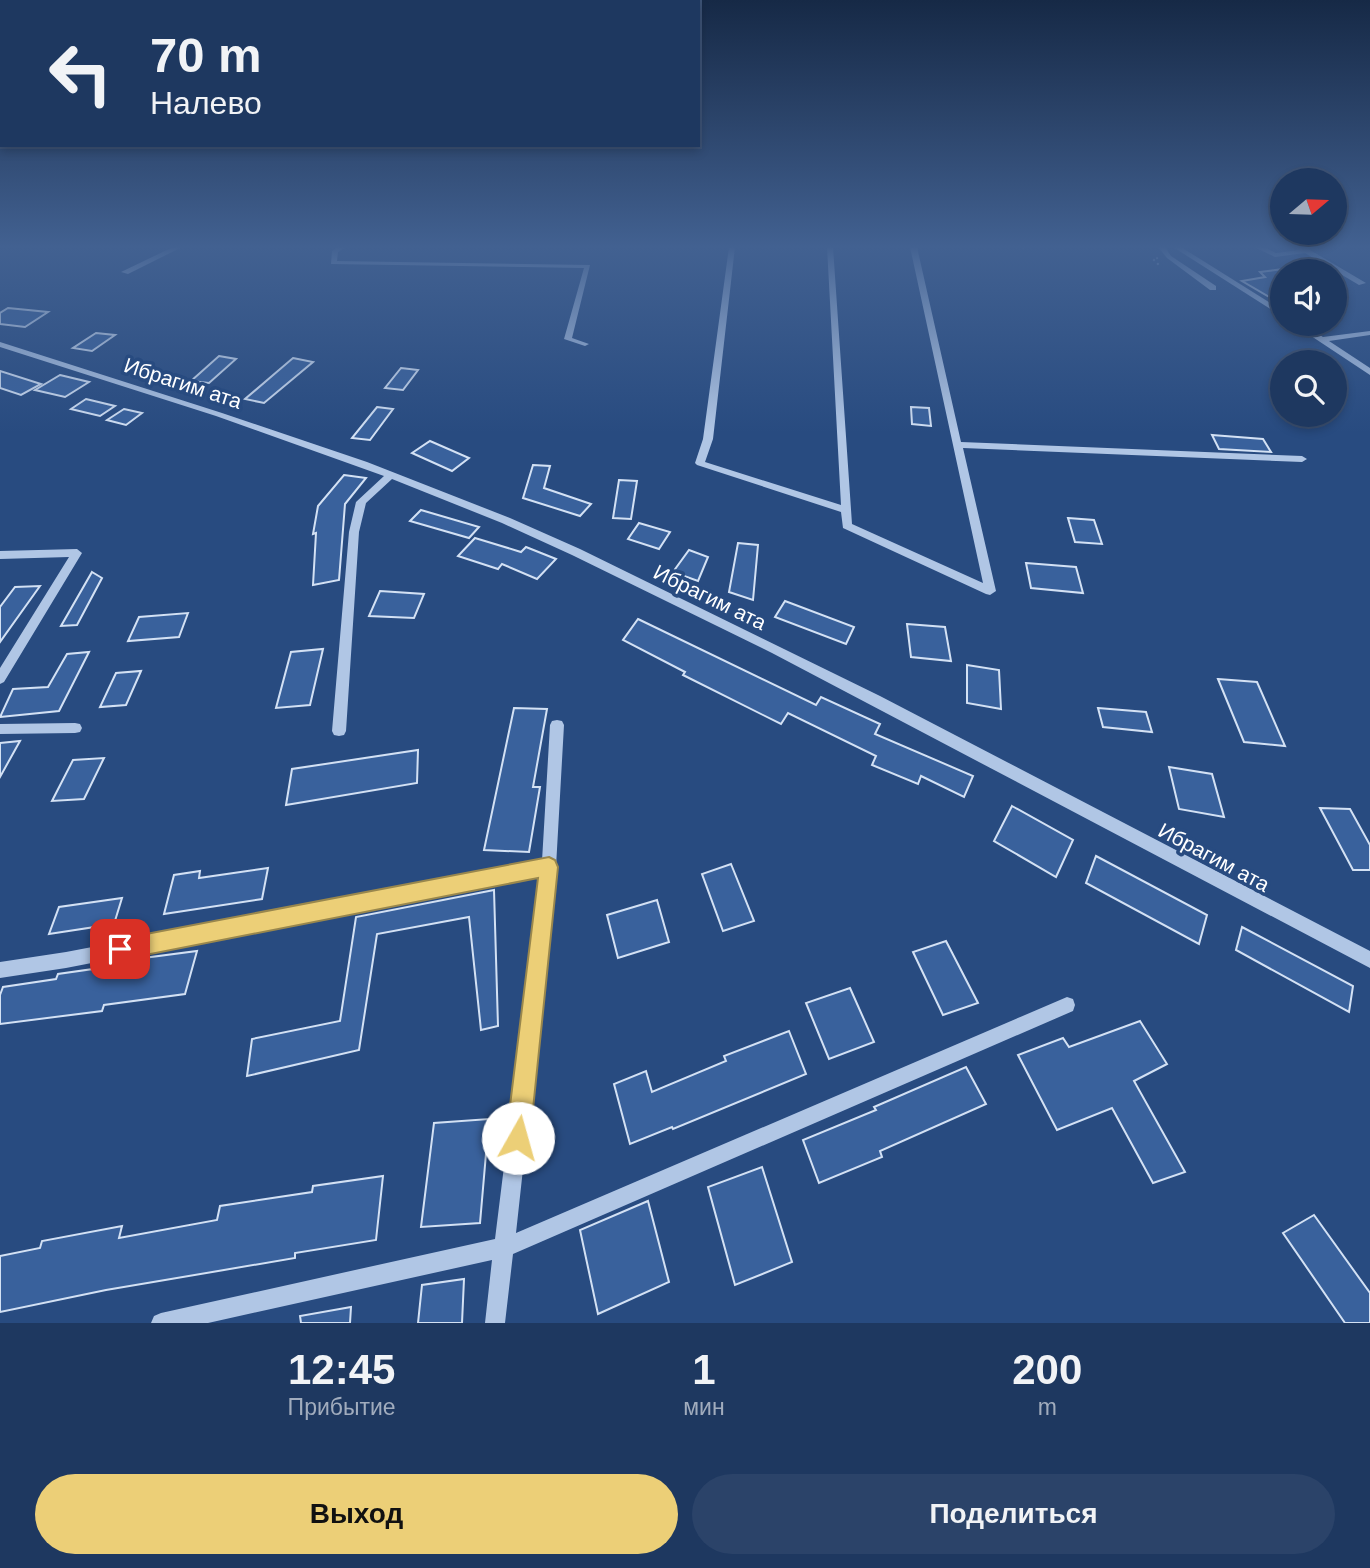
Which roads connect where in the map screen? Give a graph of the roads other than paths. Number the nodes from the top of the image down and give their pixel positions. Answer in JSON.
{"nodes":[{"id":1,"x":576,"y":309,"type":"edge"},
{"id":2,"x":724,"y":309,"type":"edge"},
{"id":3,"x":834,"y":309,"type":"edge"},
{"id":4,"x":927,"y":309,"type":"edge"},
{"id":5,"x":1370,"y":333,"type":"edge"},
{"id":6,"x":1316,"y":336,"type":"edge"},
{"id":7,"x":1322,"y":340,"type":"junction"},
{"id":8,"x":0,"y":344,"type":"edge"},
{"id":9,"x":585,"y":344,"type":"dead end"},
{"id":10,"x":1370,"y":372,"type":"edge"},
{"id":11,"x":957,"y":445,"type":"junction"},
{"id":12,"x":1301,"y":459,"type":"dead end"},
{"id":13,"x":391,"y":475,"type":"junction"},
{"id":14,"x":846,"y":510,"type":"junction"},
{"id":15,"x":0,"y":555,"type":"edge"},
{"id":16,"x":0,"y":679,"type":"edge"},
{"id":17,"x":557,"y":725,"type":"dead end"},
{"id":18,"x":75,"y":728,"type":"dead end"},
{"id":19,"x":0,"y":729,"type":"edge"},
{"id":20,"x":339,"y":731,"type":"dead end"},
{"id":21,"x":549,"y":867,"type":"junction"},
{"id":22,"x":1370,"y":960,"type":"edge"},
{"id":23,"x":0,"y":970,"type":"edge"},
{"id":24,"x":1068,"y":1005,"type":"dead end"},
{"id":25,"x":506,"y":1247,"type":"junction"},
{"id":26,"x":161,"y":1323,"type":"edge"},
{"id":27,"x":495,"y":1323,"type":"edge"}],
"edges":[{"from":1,"to":9,"type":"street"},
{"from":2,"to":14,"type":"street"},
{"from":3,"to":14,"type":"street"},
{"from":4,"to":11,"type":"street"},
{"from":5,"to":7,"type":"street"},
{"from":6,"to":7,"type":"street"},
{"from":7,"to":10,"type":"street"},
{"from":8,"to":13,"type":"street","name":"Ибрагим ата"},
{"from":11,"to":12,"type":"street"},
{"from":11,"to":14,"type":"street"},
{"from":13,"to":20,"type":"street"},
{"from":13,"to":22,"type":"street","name":"Ибрагим ата"},
{"from":15,"to":16,"type":"street"},
{"from":17,"to":21,"type":"street"},
{"from":18,"to":19,"type":"street"},
{"from":21,"to":23,"type":"street"},
{"from":21,"to":25,"type":"street"},
{"from":24,"to":25,"type":"street"},
{"from":25,"to":26,"type":"street"},
{"from":25,"to":27,"type":"street"}]}
